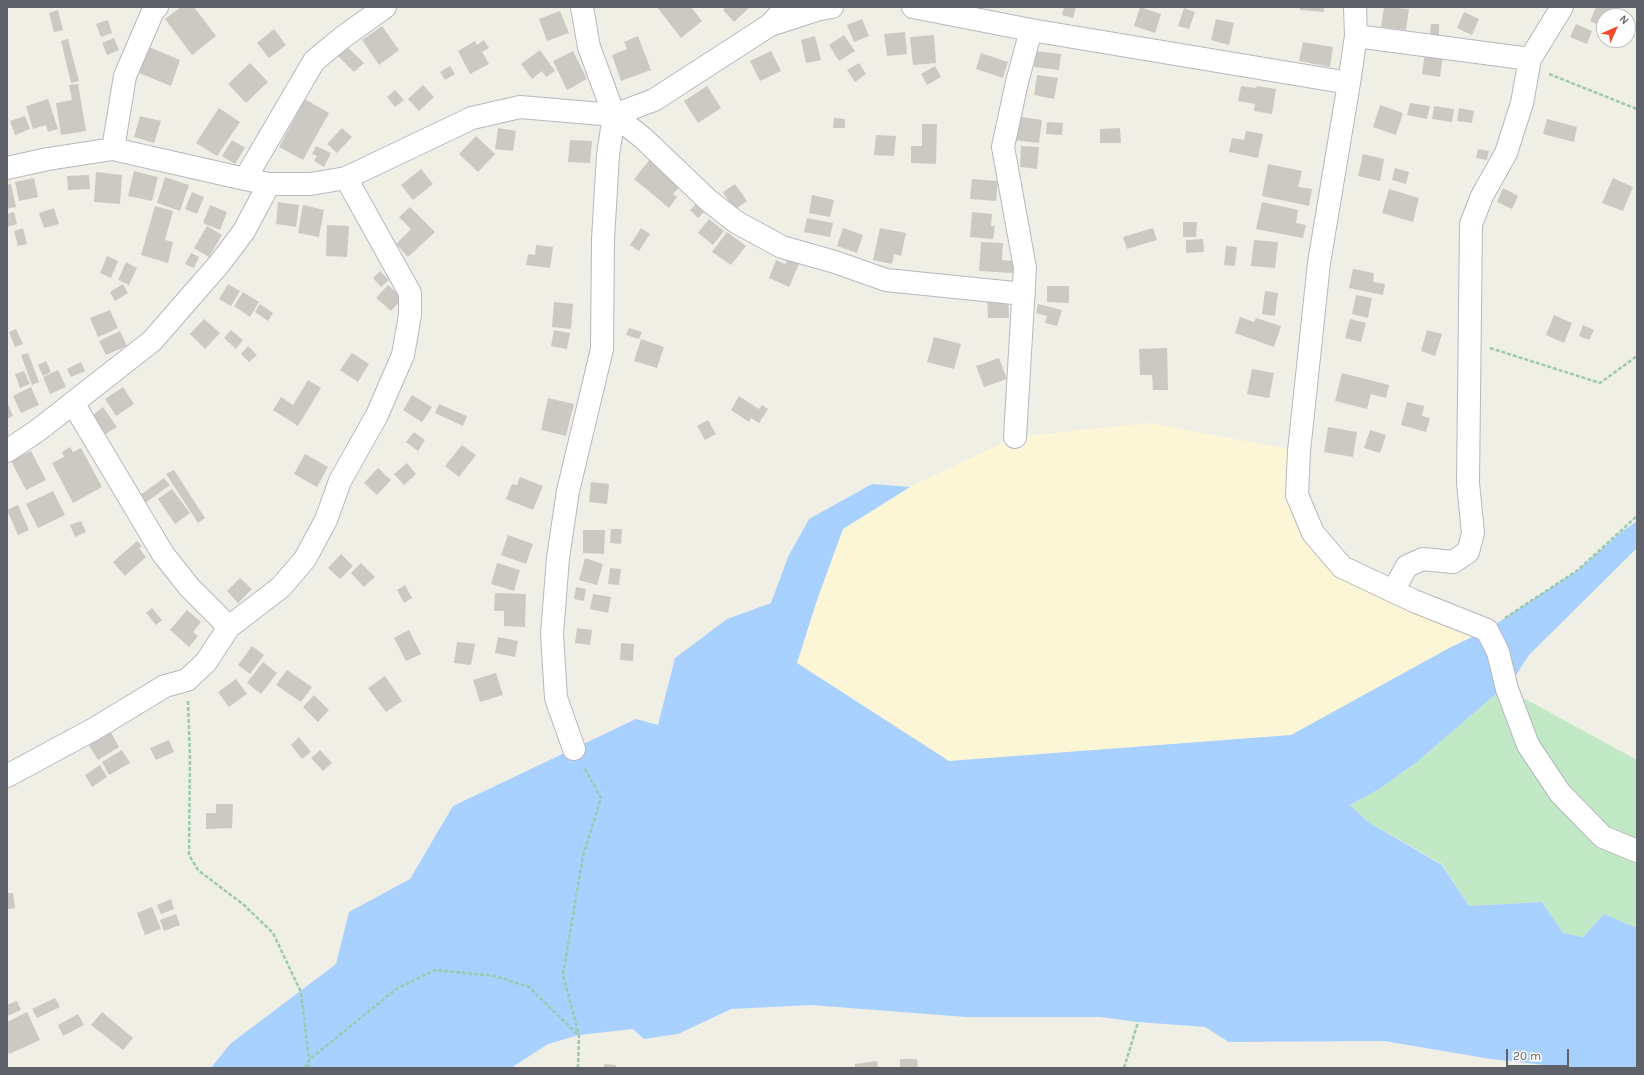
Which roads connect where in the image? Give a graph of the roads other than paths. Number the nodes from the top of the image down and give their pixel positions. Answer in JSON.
{"nodes":[{"id":1,"x":157,"y":7,"type":"edge"},
{"id":2,"x":385,"y":7,"type":"edge"},
{"id":3,"x":582,"y":7,"type":"edge"},
{"id":4,"x":786,"y":7,"type":"edge"},
{"id":5,"x":832,"y":7,"type":"edge"},
{"id":6,"x":913,"y":7,"type":"edge"},
{"id":7,"x":1355,"y":7,"type":"edge"},
{"id":8,"x":1562,"y":7,"type":"edge"},
{"id":9,"x":770,"y":25,"type":"junction"},
{"id":10,"x":1031,"y":30,"type":"junction"},
{"id":11,"x":1356,"y":36,"type":"junction"},
{"id":12,"x":1529,"y":62,"type":"junction"},
{"id":13,"x":1350,"y":83,"type":"junction"},
{"id":14,"x":614,"y":115,"type":"junction"},
{"id":15,"x":113,"y":149,"type":"junction"},
{"id":16,"x":7,"y":168,"type":"edge"},
{"id":17,"x":246,"y":178,"type":"junction"},
{"id":18,"x":346,"y":178,"type":"junction"},
{"id":19,"x":269,"y":184,"type":"junction"},
{"id":20,"x":1024,"y":294,"type":"junction"},
{"id":21,"x":73,"y":403,"type":"junction"},
{"id":22,"x":1015,"y":437,"type":"dead end"},
{"id":23,"x":7,"y":451,"type":"edge"},
{"id":24,"x":1393,"y":591,"type":"junction"},
{"id":25,"x":230,"y":627,"type":"junction"},
{"id":26,"x":574,"y":749,"type":"road end"},
{"id":27,"x":7,"y":776,"type":"edge"},
{"id":28,"x":1637,"y":851,"type":"edge"}],
"edges":[{"from":1,"to":15,"type":"street"},
{"from":2,"to":17,"type":"street"},
{"from":3,"to":14,"type":"street"},
{"from":4,"to":9,"type":"street"},
{"from":5,"to":9,"type":"street"},
{"from":6,"to":10,"type":"street"},
{"from":7,"to":11,"type":"street"},
{"from":8,"to":12,"type":"street"},
{"from":9,"to":14,"type":"street"},
{"from":10,"to":13,"type":"street"},
{"from":10,"to":20,"type":"street"},
{"from":11,"to":12,"type":"street"},
{"from":11,"to":13,"type":"street"},
{"from":12,"to":24,"type":"street"},
{"from":13,"to":24,"type":"street"},
{"from":14,"to":18,"type":"street"},
{"from":14,"to":20,"type":"street"},
{"from":14,"to":26,"type":"street"},
{"from":15,"to":16,"type":"street"},
{"from":15,"to":17,"type":"street"},
{"from":17,"to":19,"type":"street"},
{"from":18,"to":19,"type":"street"},
{"from":18,"to":25,"type":"street"},
{"from":19,"to":21,"type":"street"},
{"from":20,"to":22,"type":"street"},
{"from":21,"to":23,"type":"street"},
{"from":21,"to":25,"type":"street"},
{"from":24,"to":28,"type":"street"},
{"from":25,"to":27,"type":"street"}]}
